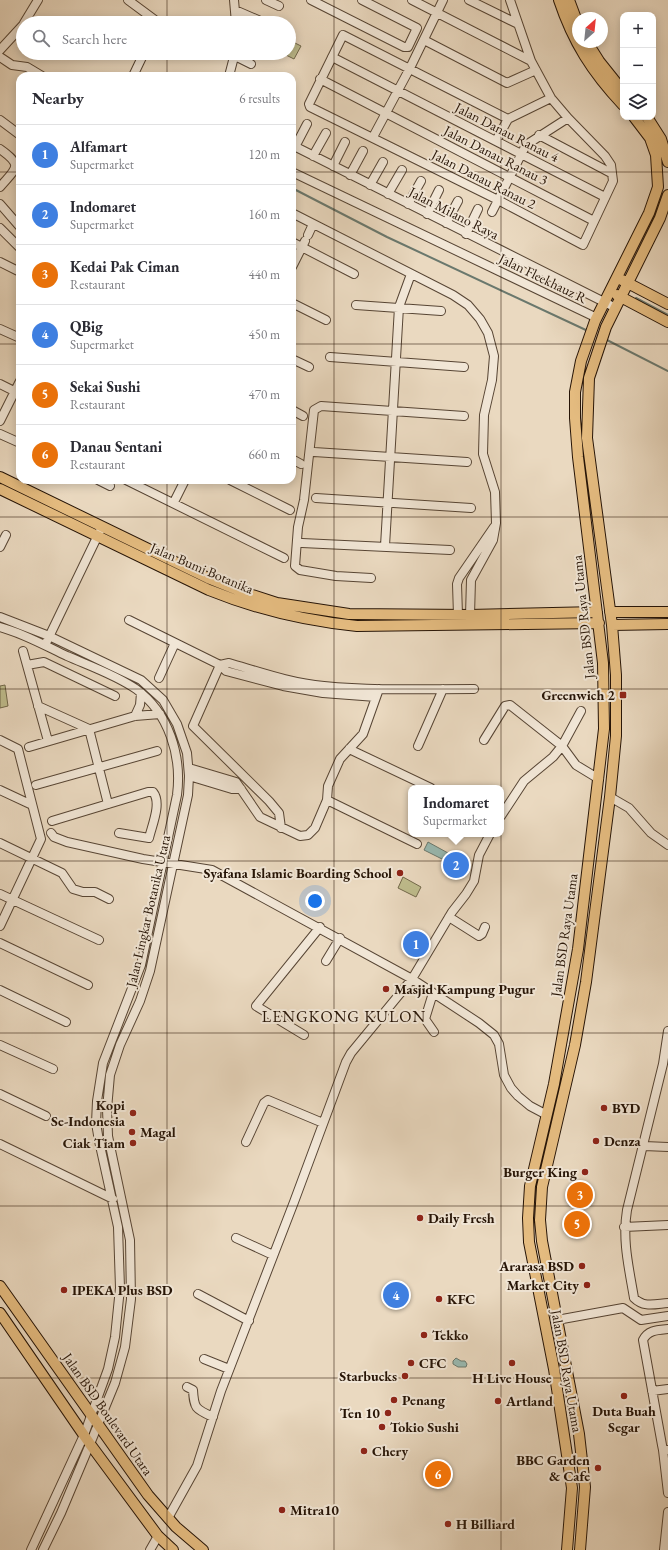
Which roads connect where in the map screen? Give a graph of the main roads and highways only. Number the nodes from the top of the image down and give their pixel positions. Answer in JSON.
{"nodes":[{"id":1,"x":559,"y":0,"type":"edge"},
{"id":2,"x":569,"y":0,"type":"edge"},
{"id":3,"x":572,"y":14,"type":"edge"},
{"id":4,"x":572,"y":20,"type":"edge"},
{"id":5,"x":584,"y":48,"type":"edge"},
{"id":6,"x":591,"y":48,"type":"edge"},
{"id":7,"x":620,"y":87,"type":"edge"},
{"id":8,"x":620,"y":102,"type":"edge"},
{"id":9,"x":636,"y":120,"type":"edge"},
{"id":10,"x":649,"y":120,"type":"edge"},
{"id":11,"x":668,"y":162,"type":"edge"},
{"id":12,"x":668,"y":195,"type":"edge"},
{"id":13,"x":617,"y":277,"type":"junction"},
{"id":14,"x":628,"y":283,"type":"junction"},
{"id":15,"x":610,"y":291,"type":"junction"},
{"id":16,"x":621,"y":297,"type":"junction"},
{"id":17,"x":668,"y":304,"type":"edge"},
{"id":18,"x":668,"y":322,"type":"edge"},
{"id":19,"x":0,"y":477,"type":"edge"},
{"id":20,"x":0,"y":489,"type":"edge"},
{"id":21,"x":597,"y":612,"type":"junction"},
{"id":22,"x":610,"y":612,"type":"junction"},
{"id":23,"x":668,"y":612,"type":"edge"},
{"id":24,"x":335,"y":613,"type":"junction"},
{"id":25,"x":599,"y":623,"type":"junction"},
{"id":26,"x":334,"y":624,"type":"junction"},
{"id":27,"x":668,"y":624,"type":"edge"},
{"id":28,"x":612,"y":625,"type":"junction"},
{"id":29,"x":578,"y":949,"type":"junction"},
{"id":30,"x":591,"y":950,"type":"junction"},
{"id":31,"x":548,"y":1275,"type":"junction"},
{"id":32,"x":535,"y":1278,"type":"junction"},
{"id":33,"x":0,"y":1286,"type":"edge"},
{"id":34,"x":0,"y":1313,"type":"edge"},
{"id":35,"x":173,"y":1550,"type":"edge"},
{"id":36,"x":204,"y":1550,"type":"edge"},
{"id":37,"x":567,"y":1550,"type":"edge"},
{"id":38,"x":580,"y":1550,"type":"edge"}],
"edges":[{"from":1,"to":4,"type":"main road"},
{"from":2,"to":3,"type":"main road"},
{"from":5,"to":8,"type":"main road"},
{"from":6,"to":7,"type":"main road"},
{"from":9,"to":13,"type":"main road","name":"Jalan BSD Raya Utama"},
{"from":10,"to":11,"type":"main road"},
{"from":12,"to":14,"type":"main road","name":"Jalan BSD Raya Utama"},
{"from":13,"to":14,"type":"main road"},
{"from":13,"to":15,"type":"main road","name":"Jalan BSD Raya Utama"},
{"from":14,"to":16,"type":"main road","name":"Jalan BSD Raya Utama"},
{"from":14,"to":17,"type":"main road"},
{"from":15,"to":16,"type":"main road"},
{"from":15,"to":21,"type":"main road","name":"Jalan BSD Raya Utama"},
{"from":16,"to":18,"type":"main road"},
{"from":16,"to":22,"type":"main road","name":"Jalan BSD Raya Utama"},
{"from":19,"to":24,"type":"main road","name":"Jalan Bumi Botanika"},
{"from":20,"to":26,"type":"main road","name":"Jalan Bumi Botanika"},
{"from":21,"to":24,"type":"main road","name":"Jalan Bumi Botanika"},
{"from":21,"to":25,"type":"main road","name":"Jalan BSD Raya Utama"},
{"from":22,"to":23,"type":"main road"},
{"from":22,"to":28,"type":"main road","name":"Jalan BSD Raya Utama"},
{"from":24,"to":26,"type":"main road"},
{"from":25,"to":26,"type":"main road","name":"Jalan Bumi Botanika"},
{"from":25,"to":29,"type":"main road","name":"Jalan BSD Raya Utama"},
{"from":27,"to":28,"type":"main road"},
{"from":28,"to":30,"type":"main road","name":"Jalan BSD Raya Utama"},
{"from":29,"to":30,"type":"main road"},
{"from":29,"to":32,"type":"main road","name":"Jalan BSD Raya Utama"},
{"from":30,"to":31,"type":"main road","name":"Jalan BSD Raya Utama"},
{"from":31,"to":32,"type":"main road"},
{"from":31,"to":38,"type":"main road","name":"Jalan BSD Raya Utama"},
{"from":32,"to":37,"type":"main road","name":"Jalan BSD Raya Utama"},
{"from":33,"to":36,"type":"main road","name":"Jalan BSD Boulevard Utara"},
{"from":34,"to":35,"type":"main road"}]}
